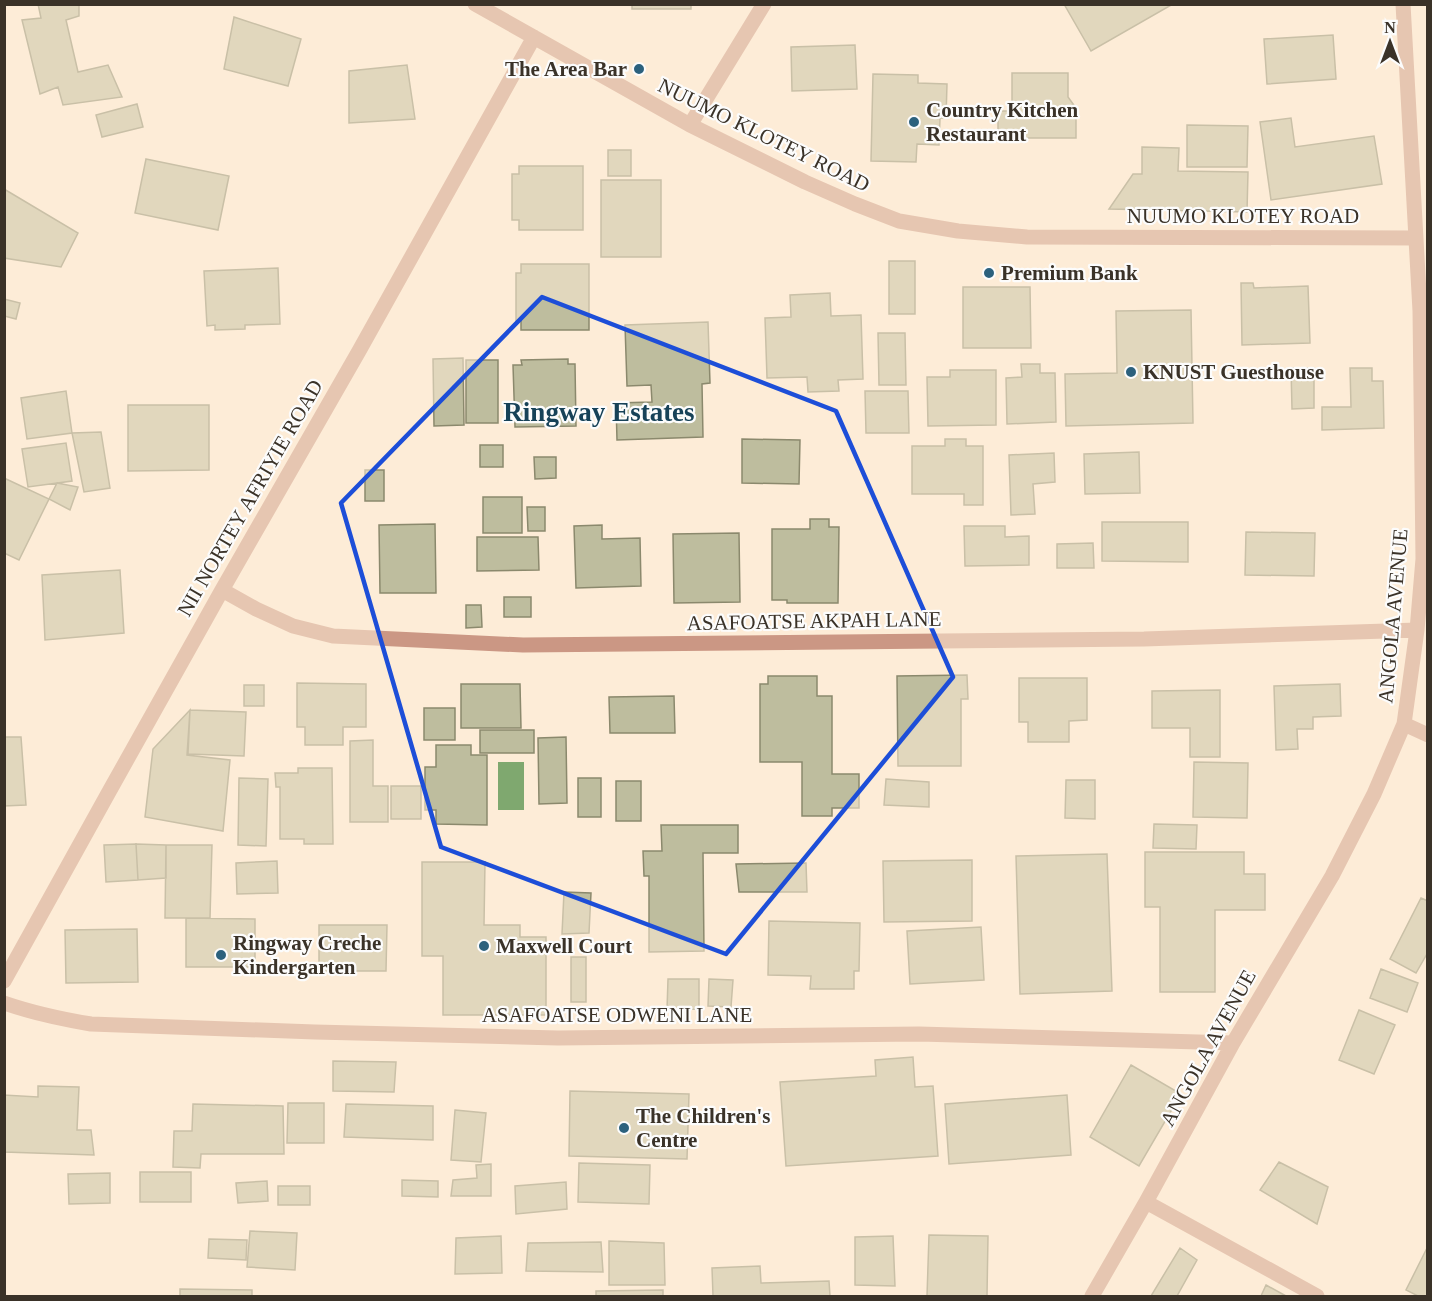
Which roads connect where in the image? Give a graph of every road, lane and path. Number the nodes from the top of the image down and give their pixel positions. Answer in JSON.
{"nodes":[{"id":1,"x":475,"y":4,"type":"edge"},
{"id":2,"x":764,"y":4,"type":"edge"},
{"id":3,"x":1403,"y":4,"type":"edge"},
{"id":4,"x":534,"y":37,"type":"junction"},
{"id":5,"x":690,"y":125,"type":"junction"},
{"id":6,"x":1416,"y":238,"type":"junction"},
{"id":7,"x":1424,"y":312,"type":"edge"},
{"id":8,"x":222,"y":590,"type":"junction"},
{"id":9,"x":1417,"y":630,"type":"junction"},
{"id":10,"x":1404,"y":724,"type":"junction"},
{"id":11,"x":1428,"y":735,"type":"edge"},
{"id":12,"x":4,"y":981,"type":"edge"},
{"id":13,"x":4,"y":1003,"type":"edge"},
{"id":14,"x":1233,"y":1043,"type":"junction"},
{"id":15,"x":1146,"y":1202,"type":"junction"},
{"id":16,"x":1092,"y":1296,"type":"edge"},
{"id":17,"x":1317,"y":1296,"type":"edge"}],
"edges":[{"from":1,"to":4,"type":"street","name":"NUUMO KLOTEY ROAD"},
{"from":2,"to":5,"type":"street"},
{"from":3,"to":6,"type":"street","name":"ANGOLA AVENUE"},
{"from":4,"to":5,"type":"street","name":"NUUMO KLOTEY ROAD"},
{"from":4,"to":8,"type":"street","name":"NII NORTEY AFRIYIE ROAD"},
{"from":5,"to":6,"type":"street","name":"NUUMO KLOTEY ROAD"},
{"from":6,"to":7,"type":"street","name":"ANGOLA AVENUE"},
{"from":7,"to":9,"type":"street","name":"ANGOLA AVENUE"},
{"from":8,"to":9,"type":"street","name":"ASAFOATSE AKPAH LANE"},
{"from":8,"to":12,"type":"street","name":"NII NORTEY AFRIYIE ROAD"},
{"from":9,"to":10,"type":"street","name":"ANGOLA AVENUE"},
{"from":10,"to":11,"type":"street"},
{"from":10,"to":14,"type":"street","name":"ANGOLA AVENUE"},
{"from":13,"to":14,"type":"street","name":"ASAFOATSE ODWENI LANE"},
{"from":14,"to":15,"type":"street","name":"ANGOLA AVENUE"},
{"from":15,"to":16,"type":"street","name":"ANGOLA AVENUE"},
{"from":15,"to":17,"type":"street"}]}
